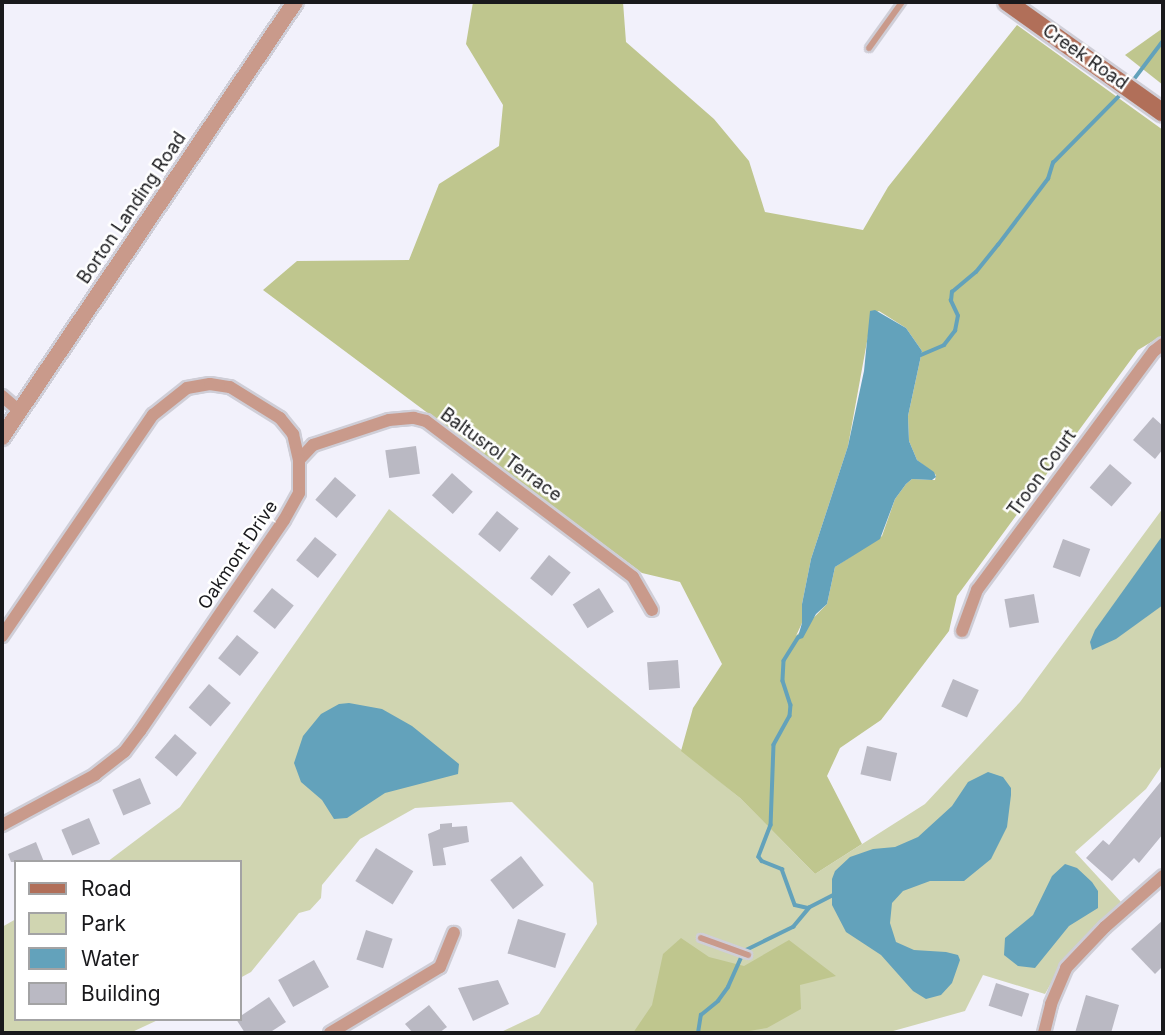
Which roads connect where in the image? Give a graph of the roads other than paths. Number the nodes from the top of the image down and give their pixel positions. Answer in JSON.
{"nodes":[{"id":1,"x":295,"y":2,"type":"edge"},
{"id":2,"x":902,"y":2,"type":"edge"},
{"id":3,"x":1007,"y":2,"type":"edge"},
{"id":4,"x":869,"y":48,"type":"dead end"},
{"id":5,"x":1163,"y":113,"type":"edge"},
{"id":6,"x":1163,"y":345,"type":"edge"},
{"id":7,"x":2,"y":396,"type":"edge"},
{"id":8,"x":19,"y":411,"type":"junction"},
{"id":9,"x":2,"y":437,"type":"edge"},
{"id":10,"x":299,"y":460,"type":"junction"},
{"id":11,"x":652,"y":610,"type":"dead end"},
{"id":12,"x":962,"y":631,"type":"dead end"},
{"id":13,"x":2,"y":636,"type":"edge"},
{"id":14,"x":2,"y":825,"type":"edge"},
{"id":15,"x":1163,"y":876,"type":"edge"},
{"id":16,"x":454,"y":933,"type":"dead end"},
{"id":17,"x":701,"y":938,"type":"dead end"},
{"id":18,"x":748,"y":955,"type":"dead end"},
{"id":19,"x":330,"y":1033,"type":"edge"},
{"id":20,"x":1044,"y":1033,"type":"edge"}],
"edges":[{"from":1,"to":8,"type":"street","name":"Borton Landing Road"},
{"from":2,"to":4,"type":"lane"},
{"from":3,"to":5,"type":"main road","name":"Creek Road"},
{"from":6,"to":12,"type":"street","name":"Troon Court"},
{"from":7,"to":8,"type":"street"},
{"from":8,"to":9,"type":"street","name":"Borton Landing Road"},
{"from":10,"to":11,"type":"street","name":"Baltusrol Terrace"},
{"from":10,"to":13,"type":"street","name":"Oakmont Drive"},
{"from":10,"to":14,"type":"street","name":"Oakmont Drive"},
{"from":15,"to":20,"type":"street"},
{"from":16,"to":19,"type":"street"},
{"from":17,"to":18,"type":"lane"}]}
